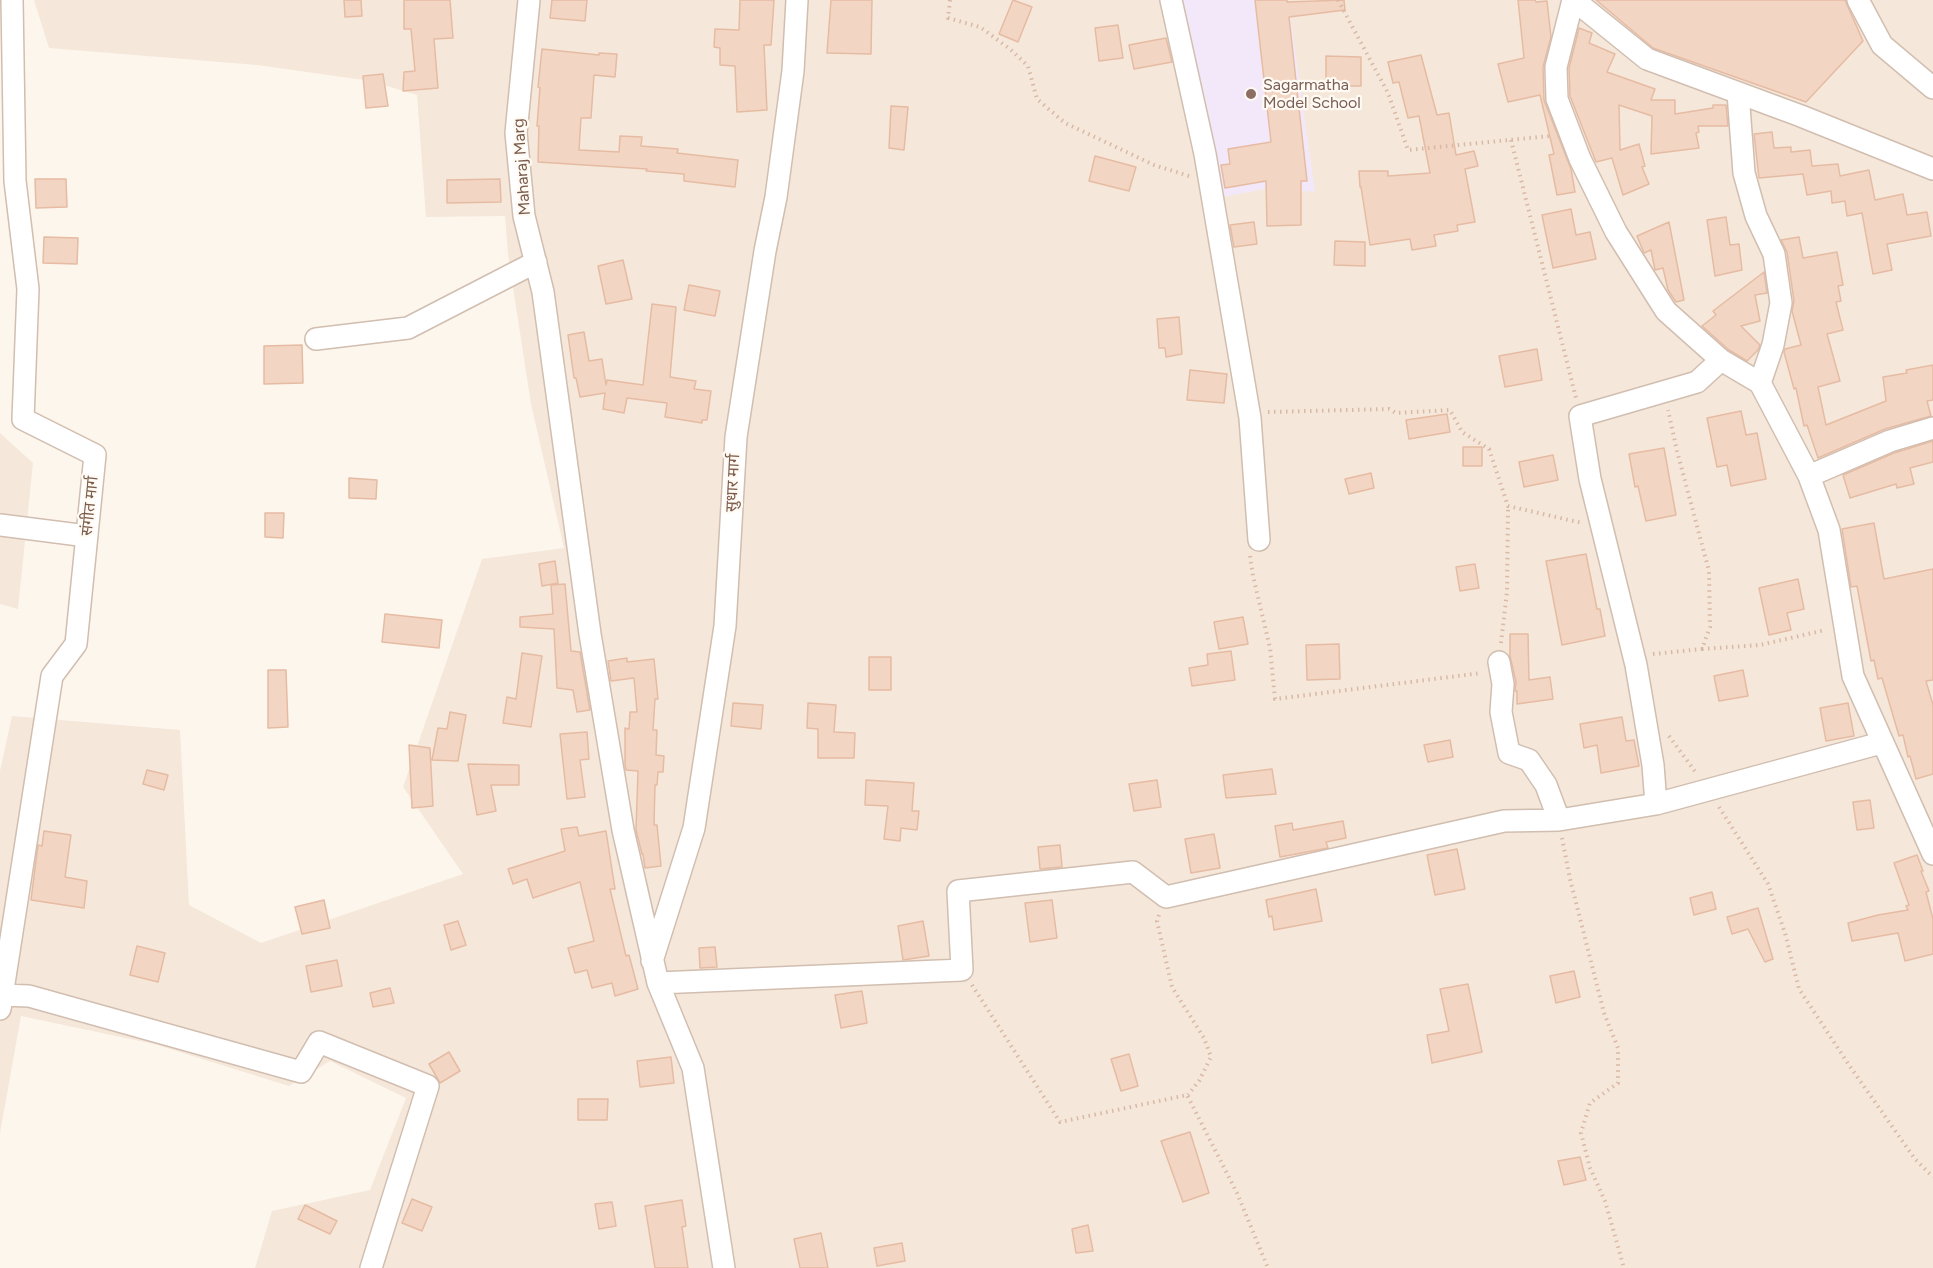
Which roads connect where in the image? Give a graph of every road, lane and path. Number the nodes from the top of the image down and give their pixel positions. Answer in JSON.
{"nodes":[{"id":1,"x":12,"y":0,"type":"edge"},
{"id":2,"x":529,"y":0,"type":"edge"},
{"id":3,"x":797,"y":0,"type":"edge"},
{"id":4,"x":950,"y":0,"type":"edge"},
{"id":5,"x":1171,"y":0,"type":"edge"},
{"id":6,"x":1338,"y":0,"type":"edge"},
{"id":7,"x":1573,"y":0,"type":"edge"},
{"id":8,"x":1858,"y":0,"type":"edge"},
{"id":9,"x":1933,"y":88,"type":"edge"},
{"id":10,"x":1738,"y":93,"type":"junction"},
{"id":11,"x":1570,"y":135,"type":"junction"},
{"id":12,"x":1511,"y":140,"type":"junction"},
{"id":13,"x":1933,"y":169,"type":"edge"},
{"id":14,"x":1209,"y":179,"type":"junction"},
{"id":15,"x":536,"y":262,"type":"junction"},
{"id":16,"x":316,"y":339,"type":"dead end"},
{"id":17,"x":1721,"y":360,"type":"junction"},
{"id":18,"x":1760,"y":383,"type":"junction"},
{"id":19,"x":1665,"y":391,"type":"junction"},
{"id":20,"x":1249,"y":412,"type":"junction"},
{"id":21,"x":1580,"y":416,"type":"junction"},
{"id":22,"x":1933,"y":428,"type":"edge"},
{"id":23,"x":1809,"y":476,"type":"junction"},
{"id":24,"x":1508,"y":506,"type":"junction"},
{"id":25,"x":0,"y":525,"type":"edge"},
{"id":26,"x":1602,"y":528,"type":"junction"},
{"id":27,"x":87,"y":536,"type":"junction"},
{"id":28,"x":1259,"y":540,"type":"joint"},
{"id":29,"x":1845,"y":627,"type":"junction"},
{"id":30,"x":1702,"y":649,"type":"junction"},
{"id":31,"x":1634,"y":657,"type":"junction"},
{"id":32,"x":1499,"y":662,"type":"junction"},
{"id":33,"x":1667,"y":734,"type":"dead end"},
{"id":34,"x":1881,"y":742,"type":"junction"},
{"id":35,"x":1708,"y":790,"type":"junction"},
{"id":36,"x":1656,"y":804,"type":"junction"},
{"id":37,"x":1558,"y":820,"type":"junction"},
{"id":38,"x":1933,"y":854,"type":"edge"},
{"id":39,"x":1166,"y":897,"type":"junction"},
{"id":40,"x":652,"y":962,"type":"junction"},
{"id":41,"x":962,"y":970,"type":"junction"},
{"id":42,"x":658,"y":983,"type":"junction"},
{"id":43,"x":1,"y":1002,"type":"edge"},
{"id":44,"x":1187,"y":1095,"type":"junction"},
{"id":45,"x":1933,"y":1177,"type":"edge"},
{"id":46,"x":371,"y":1268,"type":"edge"},
{"id":47,"x":724,"y":1268,"type":"edge"},
{"id":48,"x":1268,"y":1268,"type":"edge"},
{"id":49,"x":1624,"y":1268,"type":"edge"}],
"edges":[{"from":1,"to":27,"type":"street","name":"संगीत मार्ग"},
{"from":2,"to":15,"type":"street","name":"Maharaj Marg"},
{"from":3,"to":40,"type":"street","name":"सुधार मार्ग"},
{"from":4,"to":14,"type":"path"},
{"from":5,"to":14,"type":"street"},
{"from":6,"to":12,"type":"path"},
{"from":7,"to":10,"type":"street"},
{"from":7,"to":11,"type":"street"},
{"from":8,"to":9,"type":"street"},
{"from":10,"to":13,"type":"street"},
{"from":10,"to":18,"type":"street"},
{"from":11,"to":12,"type":"path"},
{"from":11,"to":17,"type":"street"},
{"from":12,"to":21,"type":"path"},
{"from":14,"to":20,"type":"street"},
{"from":15,"to":16,"type":"street"},
{"from":15,"to":40,"type":"street","name":"Maharaj Marg"},
{"from":17,"to":18,"type":"street"},
{"from":17,"to":19,"type":"street"},
{"from":18,"to":23,"type":"street"},
{"from":19,"to":21,"type":"street"},
{"from":19,"to":30,"type":"path"},
{"from":20,"to":24,"type":"path"},
{"from":20,"to":28,"type":"street"},
{"from":21,"to":26,"type":"street"},
{"from":22,"to":23,"type":"street"},
{"from":23,"to":29,"type":"street"},
{"from":24,"to":26,"type":"path"},
{"from":24,"to":32,"type":"path"},
{"from":25,"to":27,"type":"street"},
{"from":26,"to":31,"type":"street"},
{"from":27,"to":43,"type":"street","name":"संगीत मार्ग"},
{"from":28,"to":32,"type":"path"},
{"from":29,"to":30,"type":"path"},
{"from":29,"to":34,"type":"street"},
{"from":30,"to":31,"type":"path"},
{"from":31,"to":36,"type":"street"},
{"from":32,"to":37,"type":"street"},
{"from":33,"to":35,"type":"path"},
{"from":34,"to":35,"type":"street"},
{"from":34,"to":38,"type":"street"},
{"from":35,"to":36,"type":"street"},
{"from":35,"to":45,"type":"path"},
{"from":36,"to":37,"type":"street"},
{"from":37,"to":39,"type":"street"},
{"from":37,"to":49,"type":"path"},
{"from":39,"to":41,"type":"street"},
{"from":39,"to":44,"type":"path"},
{"from":40,"to":42,"type":"street","name":"Maharaj Marg"},
{"from":41,"to":42,"type":"street"},
{"from":41,"to":44,"type":"path"},
{"from":42,"to":47,"type":"street","name":"Maharaj Marg"},
{"from":43,"to":46,"type":"street"},
{"from":44,"to":48,"type":"path"}]}
